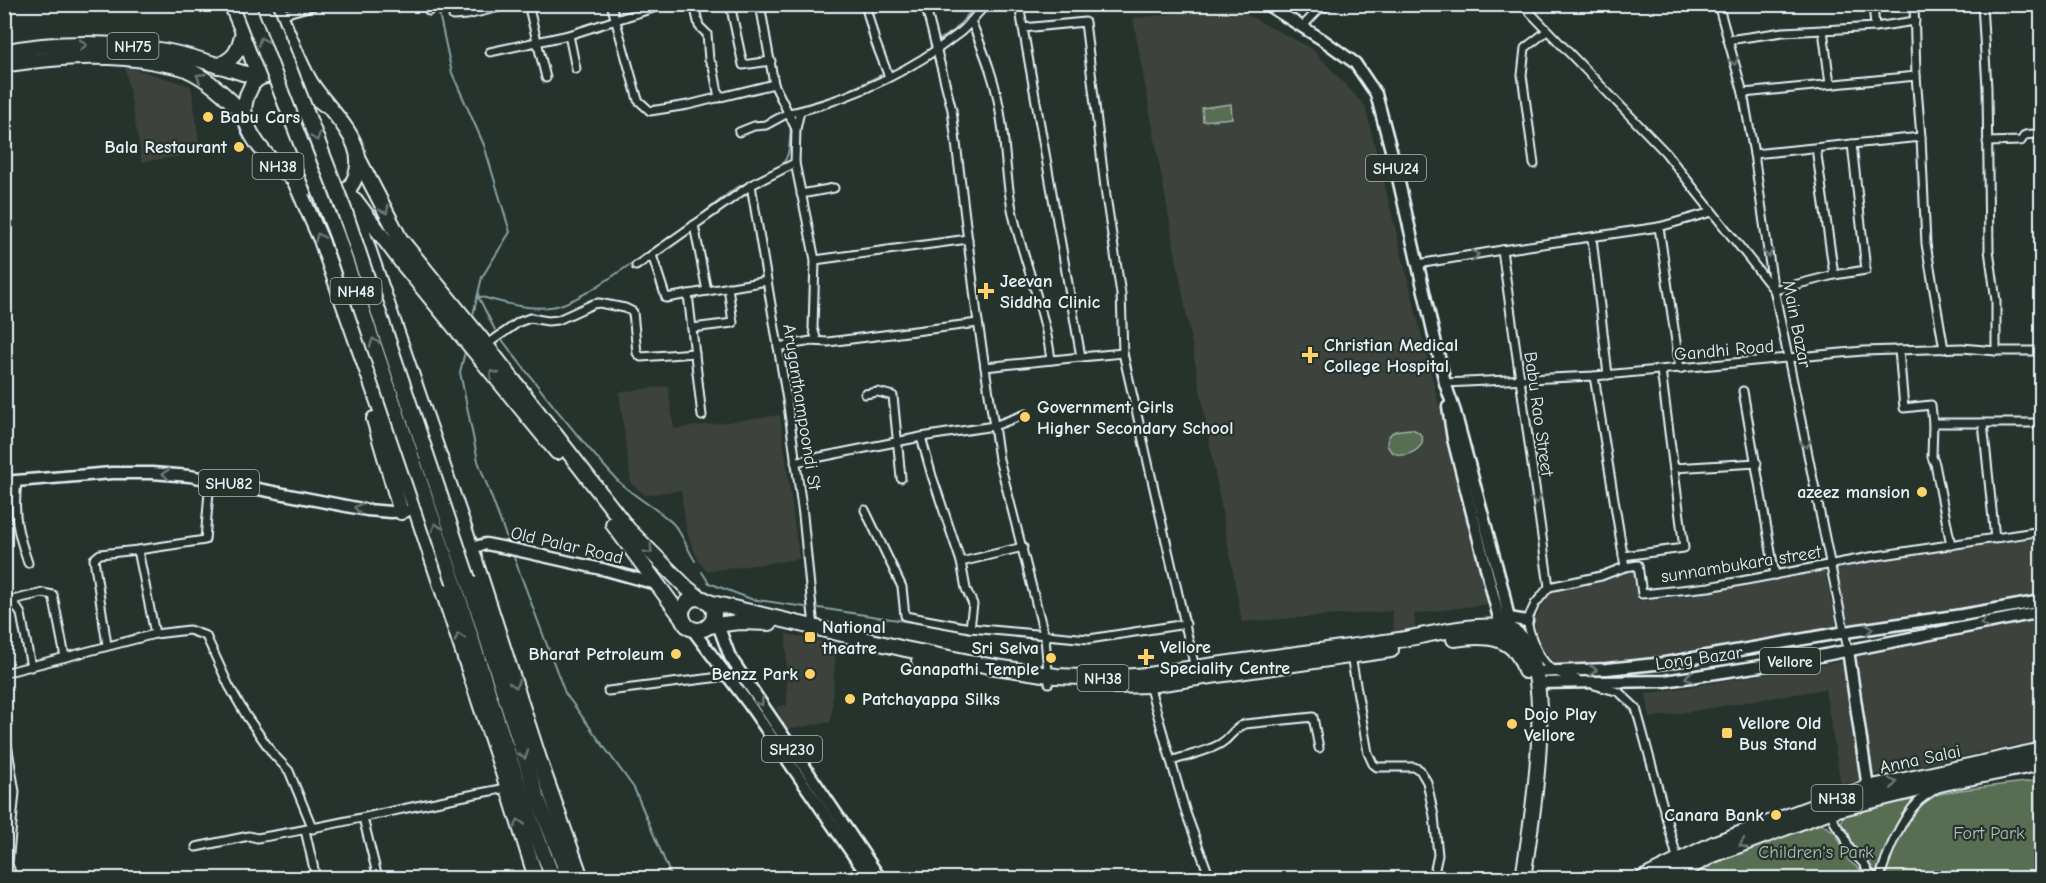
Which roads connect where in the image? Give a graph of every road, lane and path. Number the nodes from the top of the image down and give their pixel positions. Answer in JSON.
{"nodes":[{"id":1,"x":231,"y":4,"type":"edge"},
{"id":2,"x":247,"y":4,"type":"edge"},
{"id":3,"x":264,"y":4,"type":"edge"},
{"id":4,"x":320,"y":4,"type":"edge"},
{"id":5,"x":512,"y":4,"type":"edge"},
{"id":6,"x":528,"y":4,"type":"edge"},
{"id":7,"x":611,"y":4,"type":"edge"},
{"id":8,"x":666,"y":4,"type":"edge"},
{"id":9,"x":694,"y":4,"type":"edge"},
{"id":10,"x":730,"y":4,"type":"edge"},
{"id":11,"x":760,"y":4,"type":"edge"},
{"id":12,"x":865,"y":4,"type":"edge"},
{"id":13,"x":925,"y":4,"type":"edge"},
{"id":14,"x":1019,"y":4,"type":"edge"},
{"id":15,"x":1266,"y":4,"type":"edge"},
{"id":16,"x":1332,"y":4,"type":"edge"},
{"id":17,"x":1522,"y":4,"type":"edge"},
{"id":18,"x":1718,"y":4,"type":"edge"},
{"id":19,"x":1873,"y":4,"type":"edge"},
{"id":20,"x":1914,"y":4,"type":"edge"},
{"id":21,"x":1982,"y":4,"type":"edge"},
{"id":22,"x":984,"y":6,"type":"edge"},
{"id":23,"x":278,"y":10,"type":"edge"},
{"id":24,"x":453,"y":16,"type":"dead end"},
{"id":25,"x":616,"y":21,"type":"junction"},
{"id":26,"x":970,"y":21,"type":"junction"},
{"id":27,"x":1915,"y":21,"type":"junction"},
{"id":28,"x":1302,"y":27,"type":"junction"},
{"id":29,"x":1875,"y":27,"type":"junction"},
{"id":30,"x":1023,"y":28,"type":"junction"},
{"id":31,"x":1823,"y":30,"type":"junction"},
{"id":32,"x":1547,"y":31,"type":"junction"},
{"id":33,"x":243,"y":32,"type":"junction"},
{"id":34,"x":569,"y":35,"type":"junction"},
{"id":35,"x":1728,"y":40,"type":"junction"},
{"id":36,"x":537,"y":43,"type":"junction"},
{"id":37,"x":936,"y":50,"type":"junction"},
{"id":38,"x":4,"y":52,"type":"edge"},
{"id":39,"x":490,"y":52,"type":"dead end"},
{"id":40,"x":771,"y":61,"type":"junction"},
{"id":41,"x":4,"y":63,"type":"edge"},
{"id":42,"x":218,"y":66,"type":"junction"},
{"id":43,"x":576,"y":69,"type":"dead end"},
{"id":44,"x":1916,"y":76,"type":"junction"},
{"id":45,"x":889,"y":77,"type":"junction"},
{"id":46,"x":258,"y":78,"type":"junction"},
{"id":47,"x":546,"y":78,"type":"dead end"},
{"id":48,"x":774,"y":84,"type":"junction"},
{"id":49,"x":1830,"y":84,"type":"junction"},
{"id":50,"x":1743,"y":93,"type":"junction"},
{"id":51,"x":718,"y":98,"type":"junction"},
{"id":52,"x":324,"y":104,"type":"junction"},
{"id":53,"x":800,"y":111,"type":"junction"},
{"id":54,"x":788,"y":113,"type":"junction"},
{"id":55,"x":244,"y":114,"type":"junction"},
{"id":56,"x":796,"y":129,"type":"junction"},
{"id":57,"x":739,"y":132,"type":"dead end"},
{"id":58,"x":2042,"y":133,"type":"edge"},
{"id":59,"x":1921,"y":137,"type":"junction"},
{"id":60,"x":1987,"y":142,"type":"junction"},
{"id":61,"x":1852,"y":144,"type":"junction"},
{"id":62,"x":1816,"y":148,"type":"junction"},
{"id":63,"x":1754,"y":154,"type":"junction"},
{"id":64,"x":358,"y":158,"type":"junction"},
{"id":65,"x":795,"y":163,"type":"junction"},
{"id":66,"x":1534,"y":164,"type":"dead end"},
{"id":67,"x":293,"y":177,"type":"junction"},
{"id":68,"x":751,"y":185,"type":"junction"},
{"id":69,"x":834,"y":188,"type":"dead end"},
{"id":70,"x":348,"y":190,"type":"junction"},
{"id":71,"x":801,"y":194,"type":"junction"},
{"id":72,"x":1712,"y":212,"type":"junction"},
{"id":73,"x":694,"y":225,"type":"junction"},
{"id":74,"x":1659,"y":227,"type":"junction"},
{"id":75,"x":1592,"y":238,"type":"junction"},
{"id":76,"x":968,"y":239,"type":"junction"},
{"id":77,"x":1502,"y":250,"type":"junction"},
{"id":78,"x":652,"y":255,"type":"junction"},
{"id":79,"x":815,"y":260,"type":"junction"},
{"id":80,"x":1418,"y":264,"type":"junction"},
{"id":81,"x":636,"y":266,"type":"dead end"},
{"id":82,"x":1834,"y":275,"type":"junction"},
{"id":83,"x":333,"y":276,"type":"junction"},
{"id":84,"x":767,"y":281,"type":"junction"},
{"id":85,"x":728,"y":287,"type":"junction"},
{"id":86,"x":1774,"y":290,"type":"junction"},
{"id":87,"x":707,"y":291,"type":"junction"},
{"id":88,"x":688,"y":294,"type":"junction"},
{"id":89,"x":439,"y":298,"type":"junction"},
{"id":90,"x":978,"y":323,"type":"junction"},
{"id":91,"x":692,"y":328,"type":"junction"},
{"id":92,"x":817,"y":341,"type":"junction"},
{"id":93,"x":481,"y":346,"type":"junction"},
{"id":94,"x":778,"y":346,"type":"junction"},
{"id":95,"x":1944,"y":349,"type":"junction"},
{"id":96,"x":1899,"y":350,"type":"junction"},
{"id":97,"x":1996,"y":351,"type":"junction"},
{"id":98,"x":2042,"y":351,"type":"edge"},
{"id":99,"x":695,"y":353,"type":"junction"},
{"id":100,"x":1123,"y":353,"type":"junction"},
{"id":101,"x":1081,"y":357,"type":"junction"},
{"id":102,"x":1788,"y":359,"type":"junction"},
{"id":103,"x":1051,"y":360,"type":"junction"},
{"id":104,"x":985,"y":367,"type":"junction"},
{"id":105,"x":1680,"y":369,"type":"junction"},
{"id":106,"x":1660,"y":370,"type":"junction"},
{"id":107,"x":1608,"y":375,"type":"junction"},
{"id":108,"x":1594,"y":376,"type":"junction"},
{"id":109,"x":1519,"y":380,"type":"junction"},
{"id":110,"x":1446,"y":383,"type":"junction"},
{"id":111,"x":1743,"y":391,"type":"dead end"},
{"id":112,"x":865,"y":394,"type":"dead end"},
{"id":113,"x":1026,"y":414,"type":"dead end"},
{"id":114,"x":702,"y":416,"type":"dead end"},
{"id":115,"x":1933,"y":423,"type":"junction"},
{"id":116,"x":1983,"y":423,"type":"junction"},
{"id":117,"x":2042,"y":423,"type":"edge"},
{"id":118,"x":994,"y":426,"type":"junction"},
{"id":119,"x":921,"y":437,"type":"junction"},
{"id":120,"x":897,"y":441,"type":"junction"},
{"id":121,"x":795,"y":462,"type":"junction"},
{"id":122,"x":1756,"y":464,"type":"junction"},
{"id":123,"x":1674,"y":468,"type":"junction"},
{"id":124,"x":901,"y":478,"type":"dead end"},
{"id":125,"x":210,"y":480,"type":"junction"},
{"id":126,"x":17,"y":481,"type":"junction"},
{"id":127,"x":4,"y":482,"type":"edge"},
{"id":128,"x":416,"y":510,"type":"junction"},
{"id":129,"x":865,"y":510,"type":"dead end"},
{"id":130,"x":401,"y":512,"type":"junction"},
{"id":131,"x":2042,"y":531,"type":"edge"},
{"id":132,"x":1995,"y":539,"type":"junction"},
{"id":133,"x":1951,"y":545,"type":"junction"},
{"id":134,"x":1023,"y":547,"type":"junction"},
{"id":135,"x":471,"y":548,"type":"junction"},
{"id":136,"x":138,"y":550,"type":"junction"},
{"id":137,"x":1623,"y":556,"type":"junction"},
{"id":138,"x":961,"y":562,"type":"junction"},
{"id":139,"x":28,"y":563,"type":"dead end"},
{"id":140,"x":1831,"y":564,"type":"junction"},
{"id":141,"x":1625,"y":567,"type":"junction"},
{"id":142,"x":1775,"y":575,"type":"junction"},
{"id":143,"x":461,"y":581,"type":"junction"},
{"id":144,"x":656,"y":584,"type":"junction"},
{"id":145,"x":1549,"y":587,"type":"junction"},
{"id":146,"x":8,"y":600,"type":"edge"},
{"id":147,"x":2042,"y":601,"type":"edge"},
{"id":148,"x":2042,"y":612,"type":"edge"},
{"id":149,"x":710,"y":613,"type":"junction"},
{"id":150,"x":1527,"y":621,"type":"junction"},
{"id":151,"x":687,"y":624,"type":"junction"},
{"id":152,"x":1186,"y":624,"type":"junction"},
{"id":153,"x":970,"y":628,"type":"junction"},
{"id":154,"x":814,"y":631,"type":"junction"},
{"id":155,"x":1507,"y":631,"type":"junction"},
{"id":156,"x":1845,"y":632,"type":"junction"},
{"id":157,"x":155,"y":634,"type":"junction"},
{"id":158,"x":1044,"y":634,"type":"junction"},
{"id":159,"x":107,"y":645,"type":"junction"},
{"id":160,"x":1848,"y":650,"type":"junction"},
{"id":161,"x":1351,"y":656,"type":"junction"},
{"id":162,"x":66,"y":657,"type":"junction"},
{"id":163,"x":32,"y":667,"type":"junction"},
{"id":164,"x":1195,"y":668,"type":"junction"},
{"id":165,"x":1555,"y":672,"type":"junction"},
{"id":166,"x":4,"y":673,"type":"edge"},
{"id":167,"x":728,"y":676,"type":"junction"},
{"id":168,"x":1535,"y":678,"type":"junction"},
{"id":169,"x":1049,"y":679,"type":"junction"},
{"id":170,"x":1588,"y":683,"type":"junction"},
{"id":171,"x":1149,"y":685,"type":"junction"},
{"id":172,"x":608,"y":691,"type":"dead end"},
{"id":173,"x":4,"y":726,"type":"edge"},
{"id":174,"x":1320,"y":748,"type":"dead end"},
{"id":175,"x":2042,"y":750,"type":"edge"},
{"id":176,"x":1171,"y":761,"type":"junction"},
{"id":177,"x":2042,"y":763,"type":"edge"},
{"id":178,"x":1944,"y":783,"type":"junction"},
{"id":179,"x":508,"y":788,"type":"junction"},
{"id":180,"x":1869,"y":788,"type":"junction"},
{"id":181,"x":1830,"y":811,"type":"junction"},
{"id":182,"x":363,"y":818,"type":"junction"},
{"id":183,"x":309,"y":829,"type":"junction"},
{"id":184,"x":196,"y":848,"type":"dead end"},
{"id":185,"x":1678,"y":861,"type":"junction"},
{"id":186,"x":13,"y":879,"type":"edge"},
{"id":187,"x":315,"y":879,"type":"edge"},
{"id":188,"x":378,"y":879,"type":"edge"},
{"id":189,"x":536,"y":879,"type":"edge"},
{"id":190,"x":553,"y":879,"type":"edge"},
{"id":191,"x":569,"y":879,"type":"edge"},
{"id":192,"x":581,"y":879,"type":"edge"},
{"id":193,"x":868,"y":879,"type":"edge"},
{"id":194,"x":880,"y":879,"type":"edge"},
{"id":195,"x":1210,"y":879,"type":"edge"},
{"id":196,"x":1433,"y":879,"type":"edge"},
{"id":197,"x":1515,"y":879,"type":"edge"},
{"id":198,"x":1523,"y":879,"type":"edge"},
{"id":199,"x":1643,"y":879,"type":"edge"},
{"id":200,"x":1669,"y":879,"type":"edge"},
{"id":201,"x":1872,"y":879,"type":"edge"},
{"id":202,"x":1880,"y":879,"type":"edge"}],
"edges":[{"from":1,"to":33,"type":"highway"},
{"from":143,"to":2,"type":"highway","number":"NH48","one_way":true,"bridge":true},
{"from":3,"to":143,"type":"highway","number":"NH48","one_way":true,"bridge":true},
{"from":4,"to":23,"type":"street"},
{"from":5,"to":24,"type":"street"},
{"from":6,"to":36,"type":"street"},
{"from":7,"to":25,"type":"street"},
{"from":8,"to":25,"type":"street"},
{"from":9,"to":51,"type":"street"},
{"from":10,"to":40,"type":"street"},
{"from":11,"to":40,"type":"street"},
{"from":12,"to":45,"type":"street"},
{"from":13,"to":37,"type":"street"},
{"from":14,"to":30,"type":"street"},
{"from":15,"to":28,"type":"main road","number":"SHU24"},
{"from":16,"to":28,"type":"street"},
{"from":17,"to":32,"type":"street"},
{"from":18,"to":35,"type":"street","name":"Main Bazar"},
{"from":19,"to":29,"type":"street"},
{"from":20,"to":27,"type":"street"},
{"from":21,"to":60,"type":"street"},
{"from":22,"to":26,"type":"street"},
{"from":23,"to":52,"type":"highway"},
{"from":25,"to":34,"type":"street"},
{"from":25,"to":51,"type":"street"},
{"from":26,"to":37,"type":"street"},
{"from":26,"to":103,"type":"street"},
{"from":27,"to":29,"type":"street"},
{"from":27,"to":44,"type":"street"},
{"from":28,"to":80,"type":"main road","number":"SHU24"},
{"from":29,"to":31,"type":"street"},
{"from":30,"to":100,"type":"street"},
{"from":30,"to":101,"type":"street"},
{"from":31,"to":35,"type":"street"},
{"from":31,"to":49,"type":"street"},
{"from":32,"to":66,"type":"street"},
{"from":32,"to":72,"type":"street"},
{"from":33,"to":42,"type":"highway"},
{"from":33,"to":46,"type":"highway"},
{"from":34,"to":36,"type":"street"},
{"from":34,"to":43,"type":"street"},
{"from":35,"to":50,"type":"street","name":"Main Bazar","one_way":true},
{"from":36,"to":39,"type":"street"},
{"from":36,"to":47,"type":"street"},
{"from":37,"to":45,"type":"street"},
{"from":37,"to":76,"type":"street"},
{"from":38,"to":42,"type":"highway","number":"NH75","one_way":true},
{"from":40,"to":48,"type":"street"},
{"from":55,"to":41,"type":"highway","number":"NH75","one_way":true},
{"from":42,"to":46,"type":"highway","number":"NH75"},
{"from":44,"to":49,"type":"street"},
{"from":44,"to":59,"type":"street"},
{"from":45,"to":53,"type":"street"},
{"from":46,"to":52,"type":"highway","number":"NH38"},
{"from":46,"to":55,"type":"highway"},
{"from":48,"to":51,"type":"street"},
{"from":48,"to":54,"type":"street"},
{"from":49,"to":50,"type":"street"},
{"from":50,"to":63,"type":"street","name":"Main Bazar"},
{"from":52,"to":64,"type":"highway","number":"NH38"},
{"from":53,"to":54,"type":"street"},
{"from":53,"to":56,"type":"street"},
{"from":54,"to":56,"type":"street"},
{"from":54,"to":57,"type":"street"},
{"from":55,"to":67,"type":"highway","number":"NH38"},
{"from":56,"to":65,"type":"street"},
{"from":58,"to":60,"type":"street"},
{"from":59,"to":61,"type":"street"},
{"from":59,"to":95,"type":"street"},
{"from":60,"to":97,"type":"street"},
{"from":61,"to":62,"type":"street"},
{"from":61,"to":82,"type":"street"},
{"from":62,"to":63,"type":"street"},
{"from":62,"to":82,"type":"street"},
{"from":63,"to":86,"type":"street","name":"Main Bazar","one_way":true},
{"from":64,"to":70,"type":"highway"},
{"from":64,"to":89,"type":"highway","number":"NH38","one_way":true},
{"from":65,"to":68,"type":"street"},
{"from":65,"to":71,"type":"street"},
{"from":67,"to":70,"type":"highway","number":"NH38"},
{"from":83,"to":67,"type":"highway","one_way":true},
{"from":68,"to":73,"type":"street"},
{"from":68,"to":84,"type":"street","name":"Aruganthampoondi St"},
{"from":69,"to":71,"type":"street"},
{"from":70,"to":89,"type":"highway","number":"NH38"},
{"from":70,"to":135,"type":"highway"},
{"from":71,"to":79,"type":"street"},
{"from":72,"to":74,"type":"street"},
{"from":72,"to":86,"type":"street"},
{"from":73,"to":78,"type":"street"},
{"from":73,"to":87,"type":"street"},
{"from":74,"to":75,"type":"street"},
{"from":74,"to":105,"type":"street"},
{"from":75,"to":77,"type":"street"},
{"from":75,"to":107,"type":"street"},
{"from":76,"to":79,"type":"street"},
{"from":76,"to":90,"type":"street"},
{"from":80,"to":77,"type":"street","one_way":true},
{"from":77,"to":109,"type":"street","name":"Babu Rao Street"},
{"from":78,"to":81,"type":"street"},
{"from":78,"to":88,"type":"street"},
{"from":79,"to":92,"type":"street"},
{"from":80,"to":110,"type":"main road","number":"SHU24"},
{"from":82,"to":86,"type":"street"},
{"from":83,"to":128,"type":"highway"},
{"from":83,"to":130,"type":"highway"},
{"from":84,"to":85,"type":"street"},
{"from":84,"to":94,"type":"street","name":"Aruganthampoondi St"},
{"from":85,"to":87,"type":"street"},
{"from":85,"to":91,"type":"street"},
{"from":86,"to":102,"type":"street","name":"Main Bazar"},
{"from":87,"to":88,"type":"street"},
{"from":88,"to":91,"type":"street"},
{"from":89,"to":93,"type":"highway","number":"NH38"},
{"from":90,"to":92,"type":"street"},
{"from":90,"to":104,"type":"street"},
{"from":91,"to":99,"type":"street"},
{"from":92,"to":94,"type":"street"},
{"from":93,"to":99,"type":"street"},
{"from":144,"to":93,"type":"highway","number":"NH38","one_way":true},
{"from":93,"to":149,"type":"highway","number":"NH38","one_way":true},
{"from":94,"to":121,"type":"street","name":"Aruganthampoondi St"},
{"from":95,"to":96,"type":"street","name":"Gandhi Road"},
{"from":95,"to":97,"type":"street","name":"Gandhi Road"},
{"from":96,"to":102,"type":"street","name":"Gandhi Road"},
{"from":96,"to":115,"type":"street"},
{"from":97,"to":98,"type":"street","name":"Gandhi Road"},
{"from":99,"to":114,"type":"street"},
{"from":100,"to":101,"type":"street"},
{"from":100,"to":152,"type":"street"},
{"from":101,"to":103,"type":"street"},
{"from":102,"to":105,"type":"street","name":"Gandhi Road"},
{"from":102,"to":140,"type":"street","name":"Main Bazar","one_way":true},
{"from":103,"to":104,"type":"street"},
{"from":104,"to":118,"type":"street"},
{"from":105,"to":106,"type":"street","name":"Gandhi Road"},
{"from":106,"to":107,"type":"street","name":"Gandhi Road"},
{"from":106,"to":123,"type":"street"},
{"from":107,"to":108,"type":"street","name":"Gandhi Road"},
{"from":108,"to":109,"type":"street","name":"Gandhi Road"},
{"from":108,"to":137,"type":"street"},
{"from":109,"to":110,"type":"street","name":"Gandhi Road"},
{"from":109,"to":145,"type":"street","name":"Babu Rao Street","one_way":true},
{"from":110,"to":155,"type":"main road","number":"SHU24"},
{"from":111,"to":122,"type":"street"},
{"from":112,"to":120,"type":"street"},
{"from":113,"to":118,"type":"street"},
{"from":115,"to":116,"type":"street"},
{"from":115,"to":133,"type":"street"},
{"from":116,"to":117,"type":"street"},
{"from":116,"to":132,"type":"street"},
{"from":118,"to":119,"type":"street"},
{"from":118,"to":134,"type":"street"},
{"from":119,"to":120,"type":"street"},
{"from":119,"to":138,"type":"street"},
{"from":120,"to":121,"type":"street"},
{"from":120,"to":124,"type":"street"},
{"from":121,"to":154,"type":"street","name":"Aruganthampoondi St"},
{"from":122,"to":123,"type":"street"},
{"from":122,"to":142,"type":"street"},
{"from":123,"to":137,"type":"street"},
{"from":125,"to":126,"type":"main road","number":"SHU82","one_way":true},
{"from":130,"to":125,"type":"main road","number":"SHU82","one_way":true},
{"from":125,"to":136,"type":"street"},
{"from":126,"to":127,"type":"main road"},
{"from":126,"to":139,"type":"street"},
{"from":128,"to":130,"type":"main road","number":"SHU82"},
{"from":179,"to":128,"type":"highway","one_way":true},
{"from":129,"to":153,"type":"street"},
{"from":131,"to":132,"type":"street","name":"sunnambukara street"},
{"from":132,"to":133,"type":"street","name":"sunnambukara street"},
{"from":133,"to":140,"type":"street","name":"sunnambukara street"},
{"from":134,"to":138,"type":"street"},
{"from":134,"to":158,"type":"street"},
{"from":135,"to":144,"type":"main road","name":"Old Palar Road"},
{"from":135,"to":192,"type":"highway","one_way":true},
{"from":136,"to":157,"type":"street"},
{"from":136,"to":159,"type":"street"},
{"from":137,"to":141,"type":"street"},
{"from":138,"to":153,"type":"street"},
{"from":140,"to":142,"type":"street","name":"sunnambukara street"},
{"from":140,"to":156,"type":"street","name":"Main Bazar"},
{"from":141,"to":142,"type":"street","name":"sunnambukara street"},
{"from":141,"to":145,"type":"street"},
{"from":143,"to":190,"type":"highway","number":"NH48"},
{"from":143,"to":191,"type":"highway","number":"NH48","one_way":true},
{"from":144,"to":151,"type":"highway","number":"NH38"},
{"from":145,"to":150,"type":"street"},
{"from":146,"to":162,"type":"street"},
{"from":146,"to":163,"type":"street"},
{"from":156,"to":147,"type":"main road","one_way":true},
{"from":148,"to":160,"type":"main road","name":"Long Bazar","number":"Vellore","one_way":true},
{"from":149,"to":151,"type":"highway","number":"NH38"},
{"from":149,"to":151,"type":"highway"},
{"from":149,"to":154,"type":"highway","number":"NH38"},
{"from":149,"to":154,"type":"highway","number":"NH38"},
{"from":149,"to":194,"type":"main road","number":"SH230","one_way":true},
{"from":150,"to":155,"type":"main road"},
{"from":150,"to":165,"type":"street"},
{"from":151,"to":167,"type":"main road","number":"SH230"},
{"from":152,"to":158,"type":"street"},
{"from":152,"to":164,"type":"street"},
{"from":153,"to":158,"type":"street"},
{"from":154,"to":169,"type":"highway","number":"NH38"},
{"from":155,"to":161,"type":"highway","number":"NH38"},
{"from":155,"to":164,"type":"highway","number":"NH38"},
{"from":155,"to":168,"type":"highway"},
{"from":155,"to":197,"type":"highway"},
{"from":156,"to":160,"type":"street","name":"Main Bazar"},
{"from":165,"to":156,"type":"main road","one_way":true},
{"from":157,"to":159,"type":"street"},
{"from":157,"to":183,"type":"street"},
{"from":158,"to":169,"type":"street"},
{"from":159,"to":162,"type":"street"},
{"from":160,"to":170,"type":"main road","name":"Long Bazar","number":"Vellore","one_way":true},
{"from":160,"to":180,"type":"main road"},
{"from":161,"to":171,"type":"highway","number":"NH38"},
{"from":161,"to":196,"type":"street"},
{"from":162,"to":163,"type":"street"},
{"from":163,"to":166,"type":"street"},
{"from":164,"to":169,"type":"highway","number":"NH38"},
{"from":165,"to":168,"type":"main road"},
{"from":165,"to":170,"type":"street"},
{"from":167,"to":172,"type":"street"},
{"from":167,"to":193,"type":"main road","number":"SH230"},
{"from":168,"to":170,"type":"main road","name":"Long Bazar","number":"Vellore"},
{"from":168,"to":198,"type":"highway"},
{"from":169,"to":171,"type":"highway","number":"NH38"},
{"from":170,"to":185,"type":"street"},
{"from":171,"to":176,"type":"street"},
{"from":173,"to":186,"type":"street"},
{"from":174,"to":176,"type":"street"},
{"from":180,"to":175,"type":"highway","name":"Anna Salai","number":"NH38","one_way":true},
{"from":176,"to":195,"type":"street"},
{"from":177,"to":178,"type":"highway","name":"Anna Salai","number":"NH38"},
{"from":178,"to":181,"type":"highway","name":"Anna Salai","number":"NH38"},
{"from":178,"to":202,"type":"street"},
{"from":179,"to":182,"type":"street"},
{"from":189,"to":179,"type":"highway","one_way":true},
{"from":180,"to":185,"type":"highway","name":"Anna Salai","number":"NH38"},
{"from":181,"to":200,"type":"highway","name":"Anna Salai","number":"NH38","one_way":true},
{"from":181,"to":201,"type":"street"},
{"from":182,"to":183,"type":"street"},
{"from":182,"to":188,"type":"street"},
{"from":183,"to":184,"type":"street"},
{"from":183,"to":187,"type":"street"},
{"from":185,"to":199,"type":"highway","name":"Anna Salai","number":"NH38"}]}
